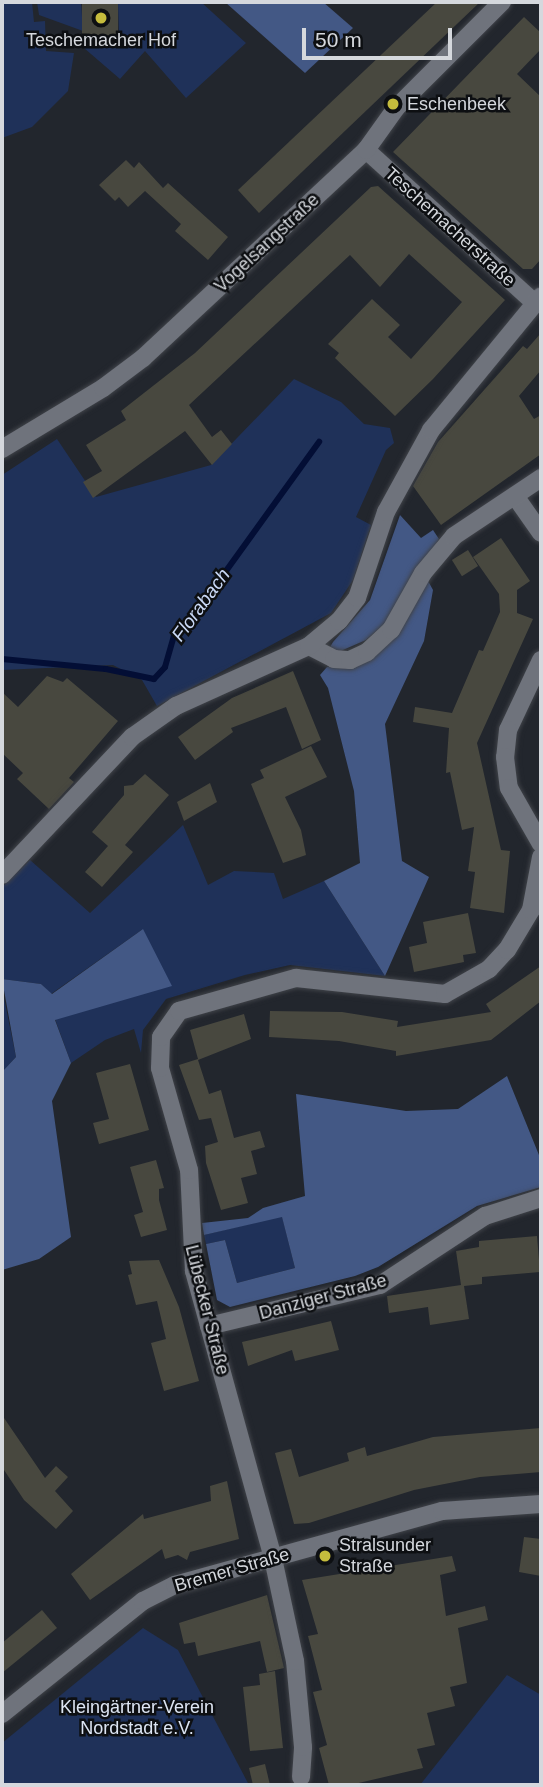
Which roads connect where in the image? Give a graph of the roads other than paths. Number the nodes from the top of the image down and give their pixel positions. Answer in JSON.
{"nodes":[{"id":1,"x":502,"y":2,"type":"edge"},
{"id":2,"x":366,"y":150,"type":"junction"},
{"id":3,"x":538,"y":299,"type":"edge"},
{"id":4,"x":2,"y":449,"type":"edge"},
{"id":5,"x":541,"y":478,"type":"edge"},
{"id":6,"x":515,"y":496,"type":"junction"},
{"id":7,"x":541,"y":533,"type":"edge"},
{"id":8,"x":309,"y":646,"type":"junction"},
{"id":9,"x":541,"y":660,"type":"edge"},
{"id":10,"x":541,"y":844,"type":"edge"},
{"id":11,"x":541,"y":857,"type":"edge"},
{"id":12,"x":2,"y":875,"type":"edge"},
{"id":13,"x":541,"y":1198,"type":"edge"},
{"id":14,"x":209,"y":1326,"type":"junction"},
{"id":15,"x":541,"y":1504,"type":"edge"},
{"id":16,"x":273,"y":1558,"type":"junction"},
{"id":17,"x":2,"y":1714,"type":"edge"},
{"id":18,"x":301,"y":1777,"type":"dead end"}],
"edges":[{"from":1,"to":2,"type":"street","name":"Vogelsangstraße"},
{"from":2,"to":3,"type":"street","name":"Teschemacherstraße"},
{"from":2,"to":4,"type":"street","name":"Vogelsangstraße"},
{"from":3,"to":8,"type":"street"},
{"from":5,"to":6,"type":"street"},
{"from":6,"to":7,"type":"street"},
{"from":6,"to":8,"type":"street"},
{"from":8,"to":12,"type":"street"},
{"from":9,"to":10,"type":"street"},
{"from":11,"to":14,"type":"street","name":"Lübecker Straße"},
{"from":13,"to":14,"type":"street","name":"Danziger Straße"},
{"from":14,"to":16,"type":"street","name":"Lübecker Straße"},
{"from":15,"to":16,"type":"street","name":"Bremer Straße"},
{"from":16,"to":17,"type":"street","name":"Bremer Straße"},
{"from":16,"to":18,"type":"street"}]}
